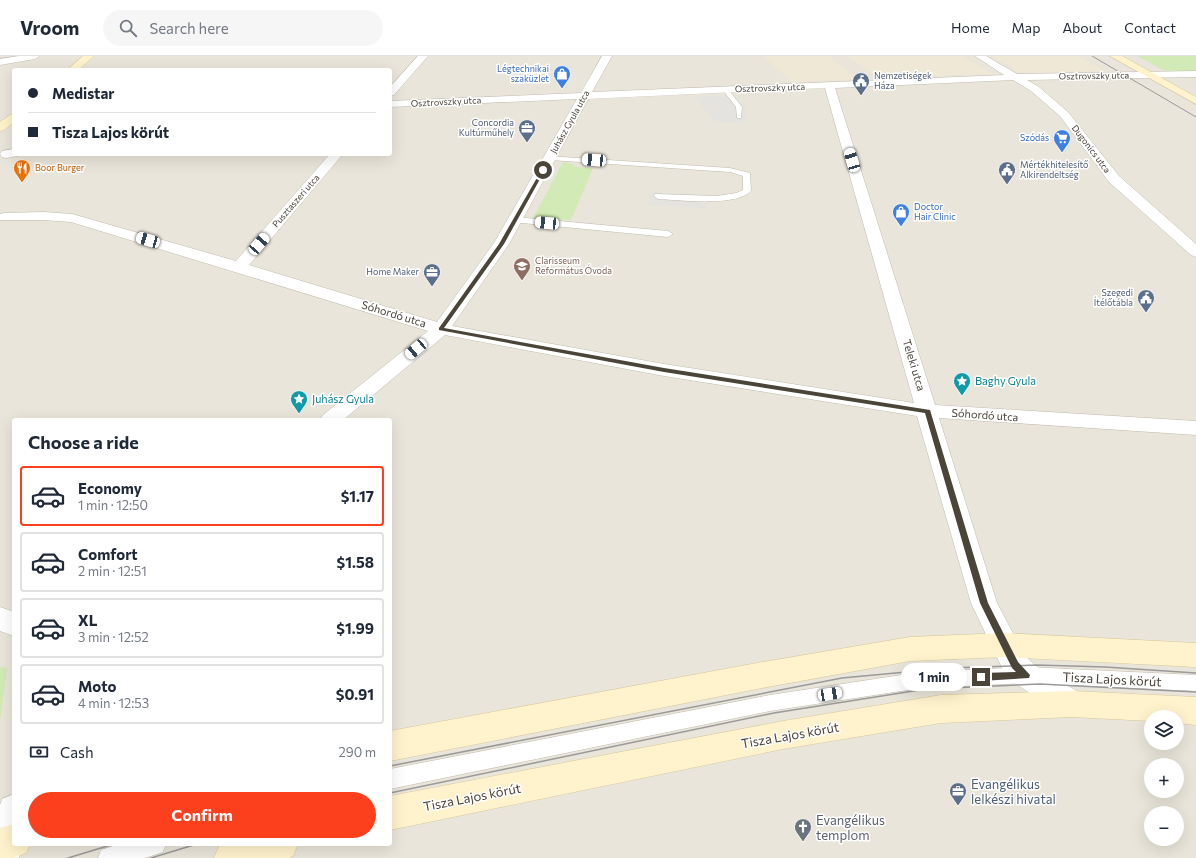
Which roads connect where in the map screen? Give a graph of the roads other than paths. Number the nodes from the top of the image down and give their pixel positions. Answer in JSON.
{"nodes":[{"id":1,"x":35,"y":56,"type":"edge"},
{"id":2,"x":89,"y":56,"type":"edge"},
{"id":3,"x":423,"y":56,"type":"edge"},
{"id":4,"x":607,"y":56,"type":"edge"},
{"id":5,"x":980,"y":56,"type":"edge"},
{"id":6,"x":1115,"y":56,"type":"edge"},
{"id":7,"x":0,"y":62,"type":"edge"},
{"id":8,"x":74,"y":68,"type":"edge"},
{"id":9,"x":1196,"y":74,"type":"edge"},
{"id":10,"x":1150,"y":75,"type":"junction"},
{"id":11,"x":1017,"y":77,"type":"junction"},
{"id":12,"x":829,"y":86,"type":"junction"},
{"id":13,"x":726,"y":90,"type":"junction"},
{"id":14,"x":392,"y":91,"type":"edge"},
{"id":15,"x":584,"y":96,"type":"junction"},
{"id":16,"x":1196,"y":101,"type":"edge"},
{"id":17,"x":392,"y":104,"type":"edge"},
{"id":18,"x":739,"y":117,"type":"dead end"},
{"id":19,"x":12,"y":119,"type":"edge"},
{"id":20,"x":0,"y":128,"type":"edge"},
{"id":21,"x":335,"y":156,"type":"edge"},
{"id":22,"x":550,"y":158,"type":"junction"},
{"id":23,"x":658,"y":196,"type":"dead end"},
{"id":24,"x":2,"y":215,"type":"edge"},
{"id":25,"x":515,"y":220,"type":"junction"},
{"id":26,"x":668,"y":234,"type":"dead end"},
{"id":27,"x":1196,"y":252,"type":"edge"},
{"id":28,"x":239,"y":266,"type":"junction"},
{"id":29,"x":441,"y":329,"type":"junction"},
{"id":30,"x":928,"y":411,"type":"junction"},
{"id":31,"x":332,"y":418,"type":"edge"},
{"id":32,"x":1196,"y":428,"type":"edge"},
{"id":33,"x":0,"y":618,"type":"edge"},
{"id":34,"x":12,"y":624,"type":"edge"},
{"id":35,"x":1004,"y":645,"type":"junction"},
{"id":36,"x":1196,"y":655,"type":"edge"},
{"id":37,"x":1026,"y":675,"type":"junction"},
{"id":38,"x":1196,"y":683,"type":"edge"},
{"id":39,"x":1072,"y":704,"type":"junction"},
{"id":40,"x":1196,"y":711,"type":"edge"},
{"id":41,"x":392,"y":746,"type":"edge"},
{"id":42,"x":392,"y":779,"type":"edge"},
{"id":43,"x":392,"y":813,"type":"edge"},
{"id":44,"x":12,"y":820,"type":"edge"},
{"id":45,"x":148,"y":846,"type":"edge"},
{"id":46,"x":274,"y":846,"type":"edge"},
{"id":47,"x":6,"y":847,"type":"edge"},
{"id":48,"x":108,"y":858,"type":"edge"},
{"id":49,"x":231,"y":858,"type":"edge"}],
"edges":[{"from":1,"to":7,"type":"street"},
{"from":2,"to":8,"type":"street"},
{"from":3,"to":14,"type":"street"},
{"from":4,"to":15,"type":"street","name":"Juhász Gyula utca"},
{"from":5,"to":11,"type":"street","name":"Dugonics utca"},
{"from":6,"to":10,"type":"street"},
{"from":9,"to":10,"type":"street","name":"Osztrovszky utca"},
{"from":10,"to":11,"type":"street","name":"Osztrovszky utca"},
{"from":10,"to":16,"type":"street"},
{"from":11,"to":12,"type":"street","name":"Osztrovszky utca"},
{"from":11,"to":27,"type":"street","name":"Dugonics utca"},
{"from":12,"to":13,"type":"street","name":"Osztrovszky utca"},
{"from":12,"to":30,"type":"street","name":"Teleki utca"},
{"from":13,"to":15,"type":"street","name":"Osztrovszky utca"},
{"from":13,"to":18,"type":"lane"},
{"from":15,"to":17,"type":"street","name":"Osztrovszky utca"},
{"from":15,"to":22,"type":"street","name":"Juhász Gyula utca"},
{"from":19,"to":20,"type":"street"},
{"from":21,"to":28,"type":"street","name":"Pusztaszeri utca"},
{"from":22,"to":23,"type":"lane"},
{"from":22,"to":25,"type":"street","name":"Juhász Gyula utca"},
{"from":24,"to":28,"type":"street","name":"Sóhordó utca"},
{"from":25,"to":26,"type":"lane"},
{"from":25,"to":29,"type":"street","name":"Juhász Gyula utca"},
{"from":28,"to":29,"type":"street","name":"Sóhordó utca"},
{"from":29,"to":30,"type":"street","name":"Sóhordó utca"},
{"from":29,"to":31,"type":"street","name":"Juhász Gyula utca"},
{"from":30,"to":32,"type":"street","name":"Sóhordó utca"},
{"from":30,"to":35,"type":"street","name":"Teleki utca"},
{"from":33,"to":34,"type":"street"},
{"from":35,"to":36,"type":"street"},
{"from":35,"to":37,"type":"street","name":"Teleki utca"},
{"from":35,"to":41,"type":"street"},
{"from":37,"to":38,"type":"lane","name":"Tisza Lajos körút"},
{"from":37,"to":39,"type":"street","name":"Teleki utca"},
{"from":37,"to":42,"type":"lane","name":"Tisza Lajos körút"},
{"from":39,"to":40,"type":"street","name":"Tisza Lajos körút"},
{"from":39,"to":43,"type":"street","name":"Tisza Lajos körút"},
{"from":44,"to":47,"type":"street"},
{"from":45,"to":48,"type":"lane"},
{"from":46,"to":49,"type":"street"}]}
